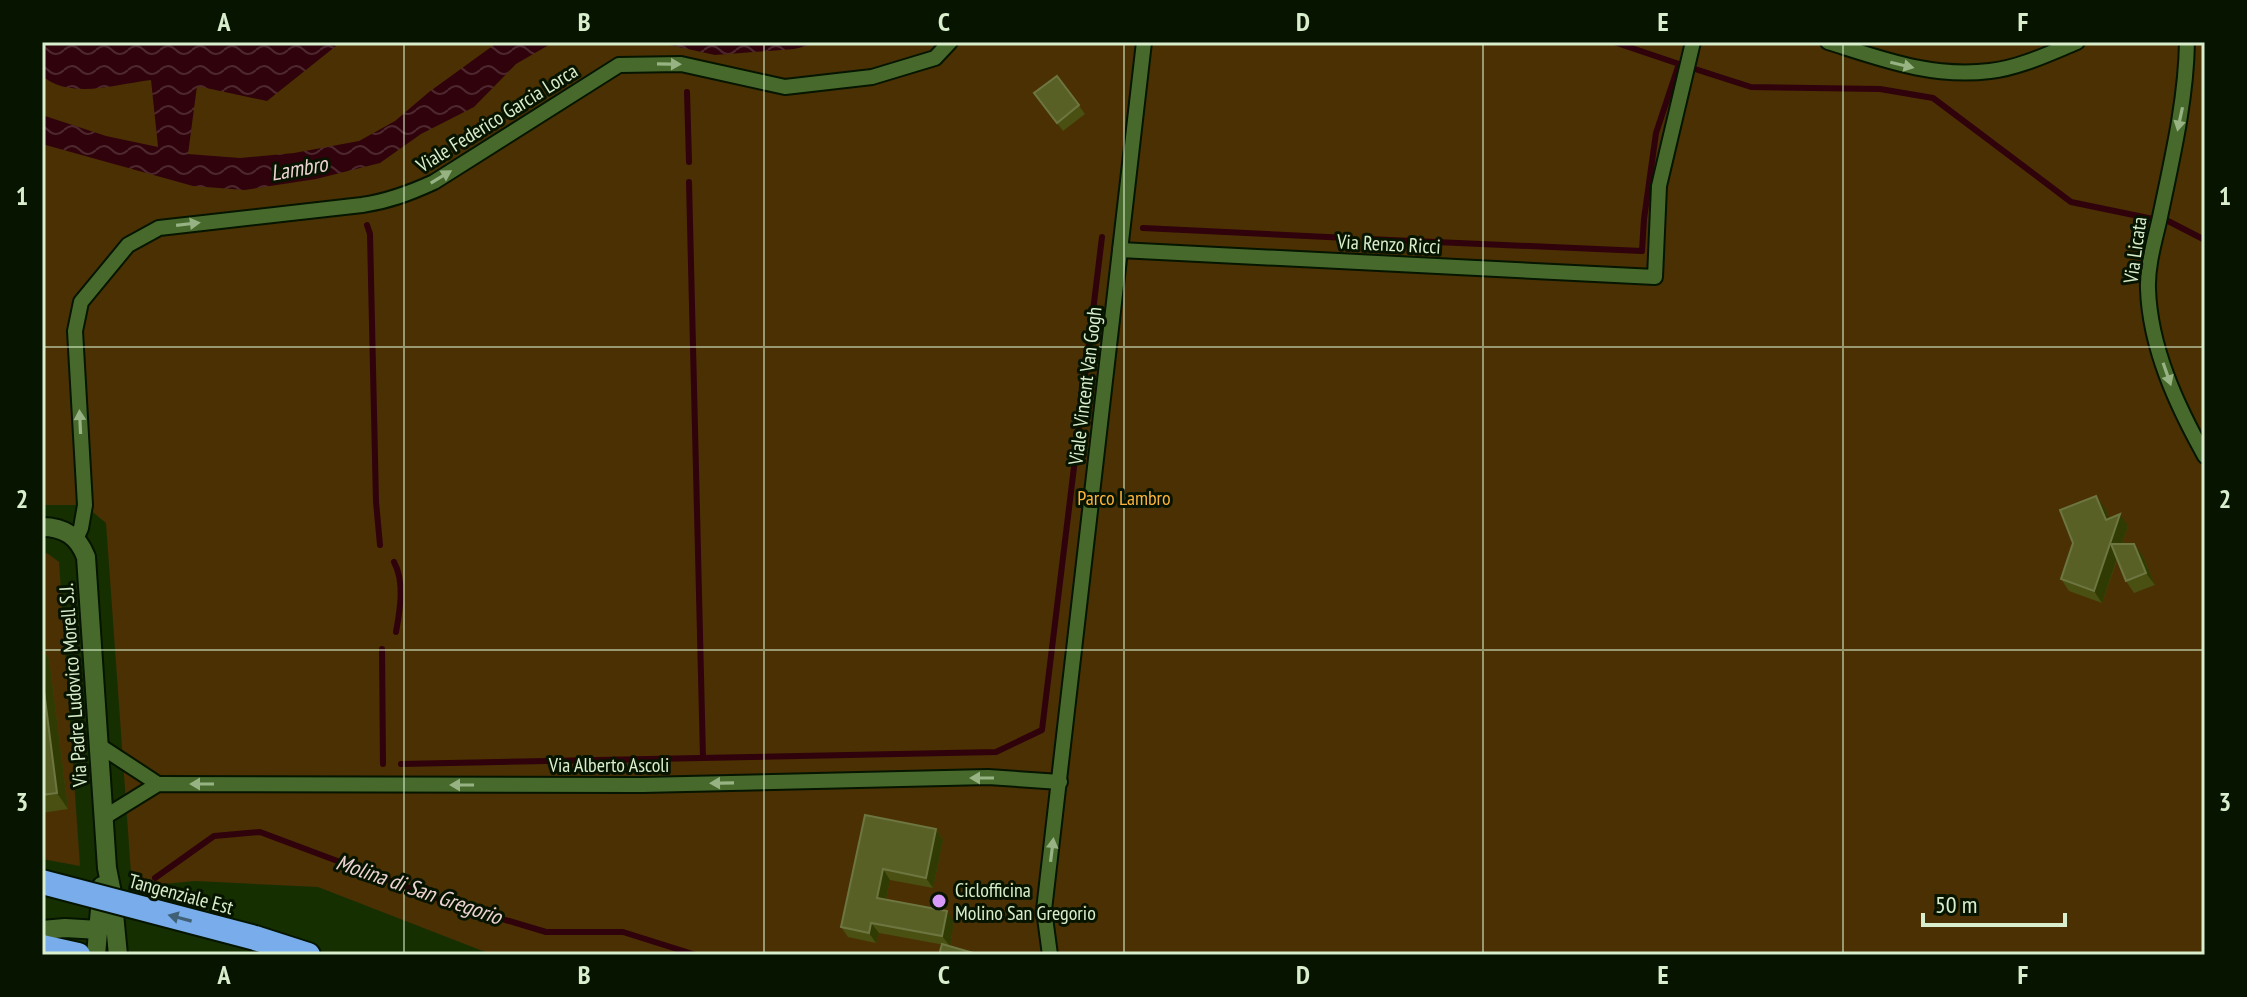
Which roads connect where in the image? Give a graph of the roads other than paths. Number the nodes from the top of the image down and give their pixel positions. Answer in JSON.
{"nodes":[{"id":1,"x":950,"y":42,"type":"edge"},
{"id":2,"x":1144,"y":42,"type":"edge"},
{"id":3,"x":1693,"y":42,"type":"edge"},
{"id":4,"x":1828,"y":42,"type":"edge"},
{"id":5,"x":2077,"y":42,"type":"edge"},
{"id":6,"x":2187,"y":42,"type":"edge"},
{"id":7,"x":1120,"y":250,"type":"junction"},
{"id":8,"x":2205,"y":456,"type":"edge"},
{"id":9,"x":42,"y":527,"type":"edge"},
{"id":10,"x":76,"y":539,"type":"junction"},
{"id":11,"x":100,"y":746,"type":"junction"},
{"id":12,"x":1060,"y":782,"type":"junction"},
{"id":13,"x":158,"y":784,"type":"junction"},
{"id":14,"x":103,"y":818,"type":"junction"},
{"id":15,"x":107,"y":868,"type":"junction"},
{"id":16,"x":42,"y":882,"type":"edge"},
{"id":17,"x":42,"y":930,"type":"edge"},
{"id":18,"x":99,"y":930,"type":"junction"},
{"id":19,"x":42,"y":947,"type":"edge"},
{"id":20,"x":78,"y":955,"type":"edge"},
{"id":21,"x":96,"y":955,"type":"edge"},
{"id":22,"x":118,"y":955,"type":"edge"},
{"id":23,"x":308,"y":955,"type":"edge"},
{"id":24,"x":1050,"y":955,"type":"edge"}],
"edges":[{"from":10,"to":1,"type":"street","name":"Viale Federico Garcia Lorca","one_way":true},
{"from":2,"to":7,"type":"street","name":"Viale Vincent Van Gogh"},
{"from":3,"to":7,"type":"street","name":"Via Renzo Ricci"},
{"from":4,"to":5,"type":"street","one_way":true},
{"from":6,"to":8,"type":"street","name":"Via Licata","one_way":true},
{"from":7,"to":12,"type":"street","name":"Viale Vincent Van Gogh"},
{"from":9,"to":10,"type":"street"},
{"from":10,"to":11,"type":"street","name":"Via Padre Ludovico Morell S.J."},
{"from":11,"to":13,"type":"street"},
{"from":11,"to":14,"type":"street","name":"Via Padre Ludovico Morell S.J."},
{"from":12,"to":13,"type":"street","name":"Via Alberto Ascoli","one_way":true},
{"from":24,"to":12,"type":"street","name":"Viale Vincent Van Gogh","one_way":true},
{"from":13,"to":14,"type":"street"},
{"from":14,"to":15,"type":"street","name":"Via Padre Ludovico Morell S.J."},
{"from":15,"to":18,"type":"street","name":"Via Padre Ludovico Morell S.J."},
{"from":15,"to":22,"type":"street","name":"Via Padre Ludovico Morell S.J."},
{"from":23,"to":16,"type":"highway","name":"Tangenziale Est","one_way":true,"bridge":true},
{"from":17,"to":18,"type":"street"},
{"from":18,"to":21,"type":"street","name":"Via Padre Ludovico Morell S.J."},
{"from":19,"to":20,"type":"highway"}]}
